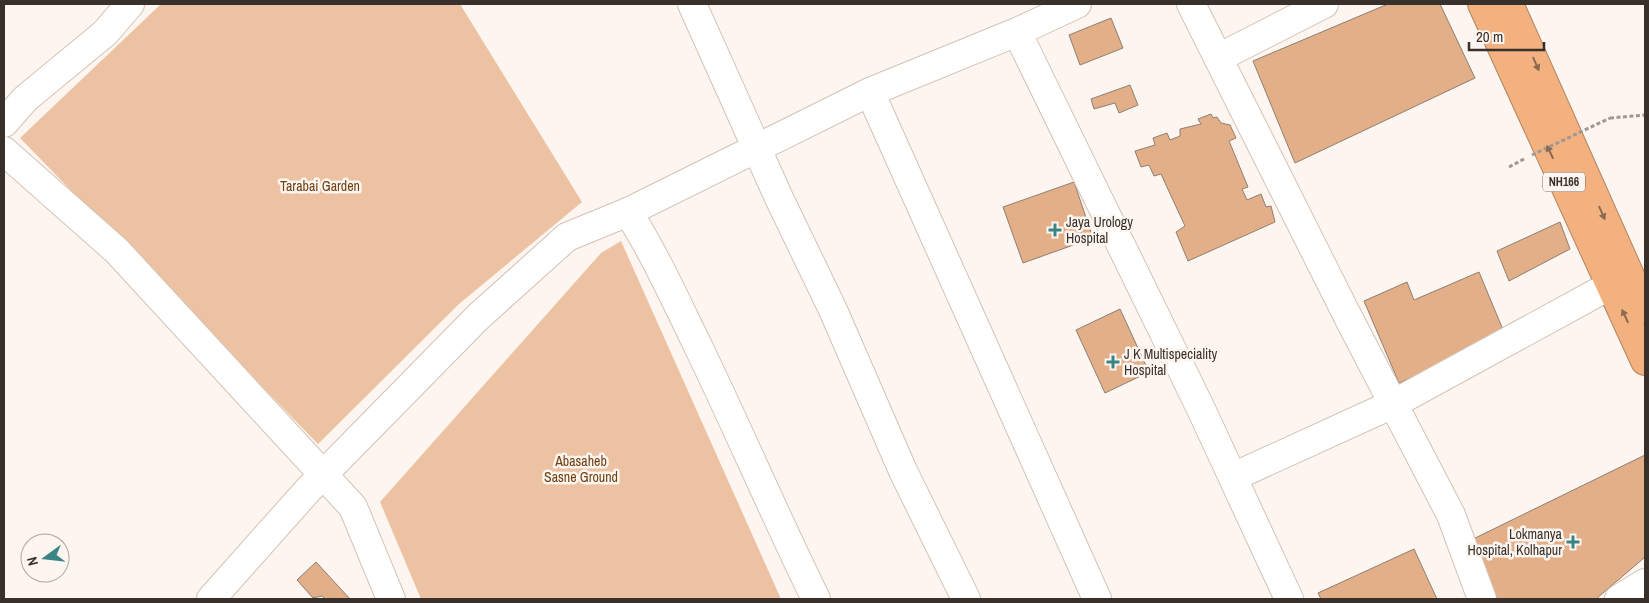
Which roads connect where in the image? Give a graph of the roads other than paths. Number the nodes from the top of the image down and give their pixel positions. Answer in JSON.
{"nodes":[{"id":1,"x":130,"y":4,"type":"edge"},
{"id":2,"x":692,"y":4,"type":"edge"},
{"id":3,"x":1077,"y":4,"type":"edge"},
{"id":4,"x":1191,"y":4,"type":"edge"},
{"id":5,"x":1324,"y":4,"type":"edge"},
{"id":6,"x":1482,"y":4,"type":"edge"},
{"id":7,"x":1509,"y":4,"type":"edge"},
{"id":8,"x":1017,"y":32,"type":"junction"},
{"id":9,"x":1218,"y":58,"type":"junction"},
{"id":10,"x":870,"y":92,"type":"junction"},
{"id":11,"x":4,"y":123,"type":"edge"},
{"id":12,"x":756,"y":147,"type":"junction"},
{"id":13,"x":4,"y":151,"type":"edge"},
{"id":14,"x":628,"y":212,"type":"junction"},
{"id":15,"x":1611,"y":285,"type":"junction"},
{"id":16,"x":1645,"y":309,"type":"edge"},
{"id":17,"x":1645,"y":361,"type":"edge"},
{"id":18,"x":1393,"y":404,"type":"junction"},
{"id":19,"x":323,"y":476,"type":"junction"},
{"id":20,"x":1233,"y":478,"type":"junction"},
{"id":21,"x":1645,"y":583,"type":"edge"},
{"id":22,"x":1473,"y":596,"type":"edge"},
{"id":23,"x":211,"y":599,"type":"edge"},
{"id":24,"x":391,"y":599,"type":"edge"},
{"id":25,"x":816,"y":599,"type":"edge"},
{"id":26,"x":966,"y":599,"type":"edge"},
{"id":27,"x":1097,"y":599,"type":"edge"},
{"id":28,"x":1289,"y":599,"type":"edge"},
{"id":29,"x":1619,"y":599,"type":"edge"}],
"edges":[{"from":1,"to":11,"type":"street"},
{"from":2,"to":12,"type":"street"},
{"from":3,"to":8,"type":"street"},
{"from":4,"to":9,"type":"street"},
{"from":5,"to":9,"type":"street"},
{"from":15,"to":6,"type":"highway","number":"NH166","one_way":true},
{"from":7,"to":16,"type":"highway","number":"NH166","one_way":true},
{"from":8,"to":10,"type":"street"},
{"from":8,"to":20,"type":"street"},
{"from":9,"to":18,"type":"street"},
{"from":10,"to":12,"type":"street"},
{"from":10,"to":27,"type":"street"},
{"from":12,"to":14,"type":"street"},
{"from":12,"to":26,"type":"street"},
{"from":13,"to":19,"type":"street"},
{"from":14,"to":19,"type":"street"},
{"from":14,"to":25,"type":"street"},
{"from":17,"to":15,"type":"highway","number":"NH166","one_way":true},
{"from":15,"to":18,"type":"street"},
{"from":18,"to":20,"type":"street"},
{"from":18,"to":22,"type":"street"},
{"from":19,"to":23,"type":"street"},
{"from":19,"to":24,"type":"street"},
{"from":20,"to":28,"type":"street"},
{"from":21,"to":29,"type":"street"}]}
